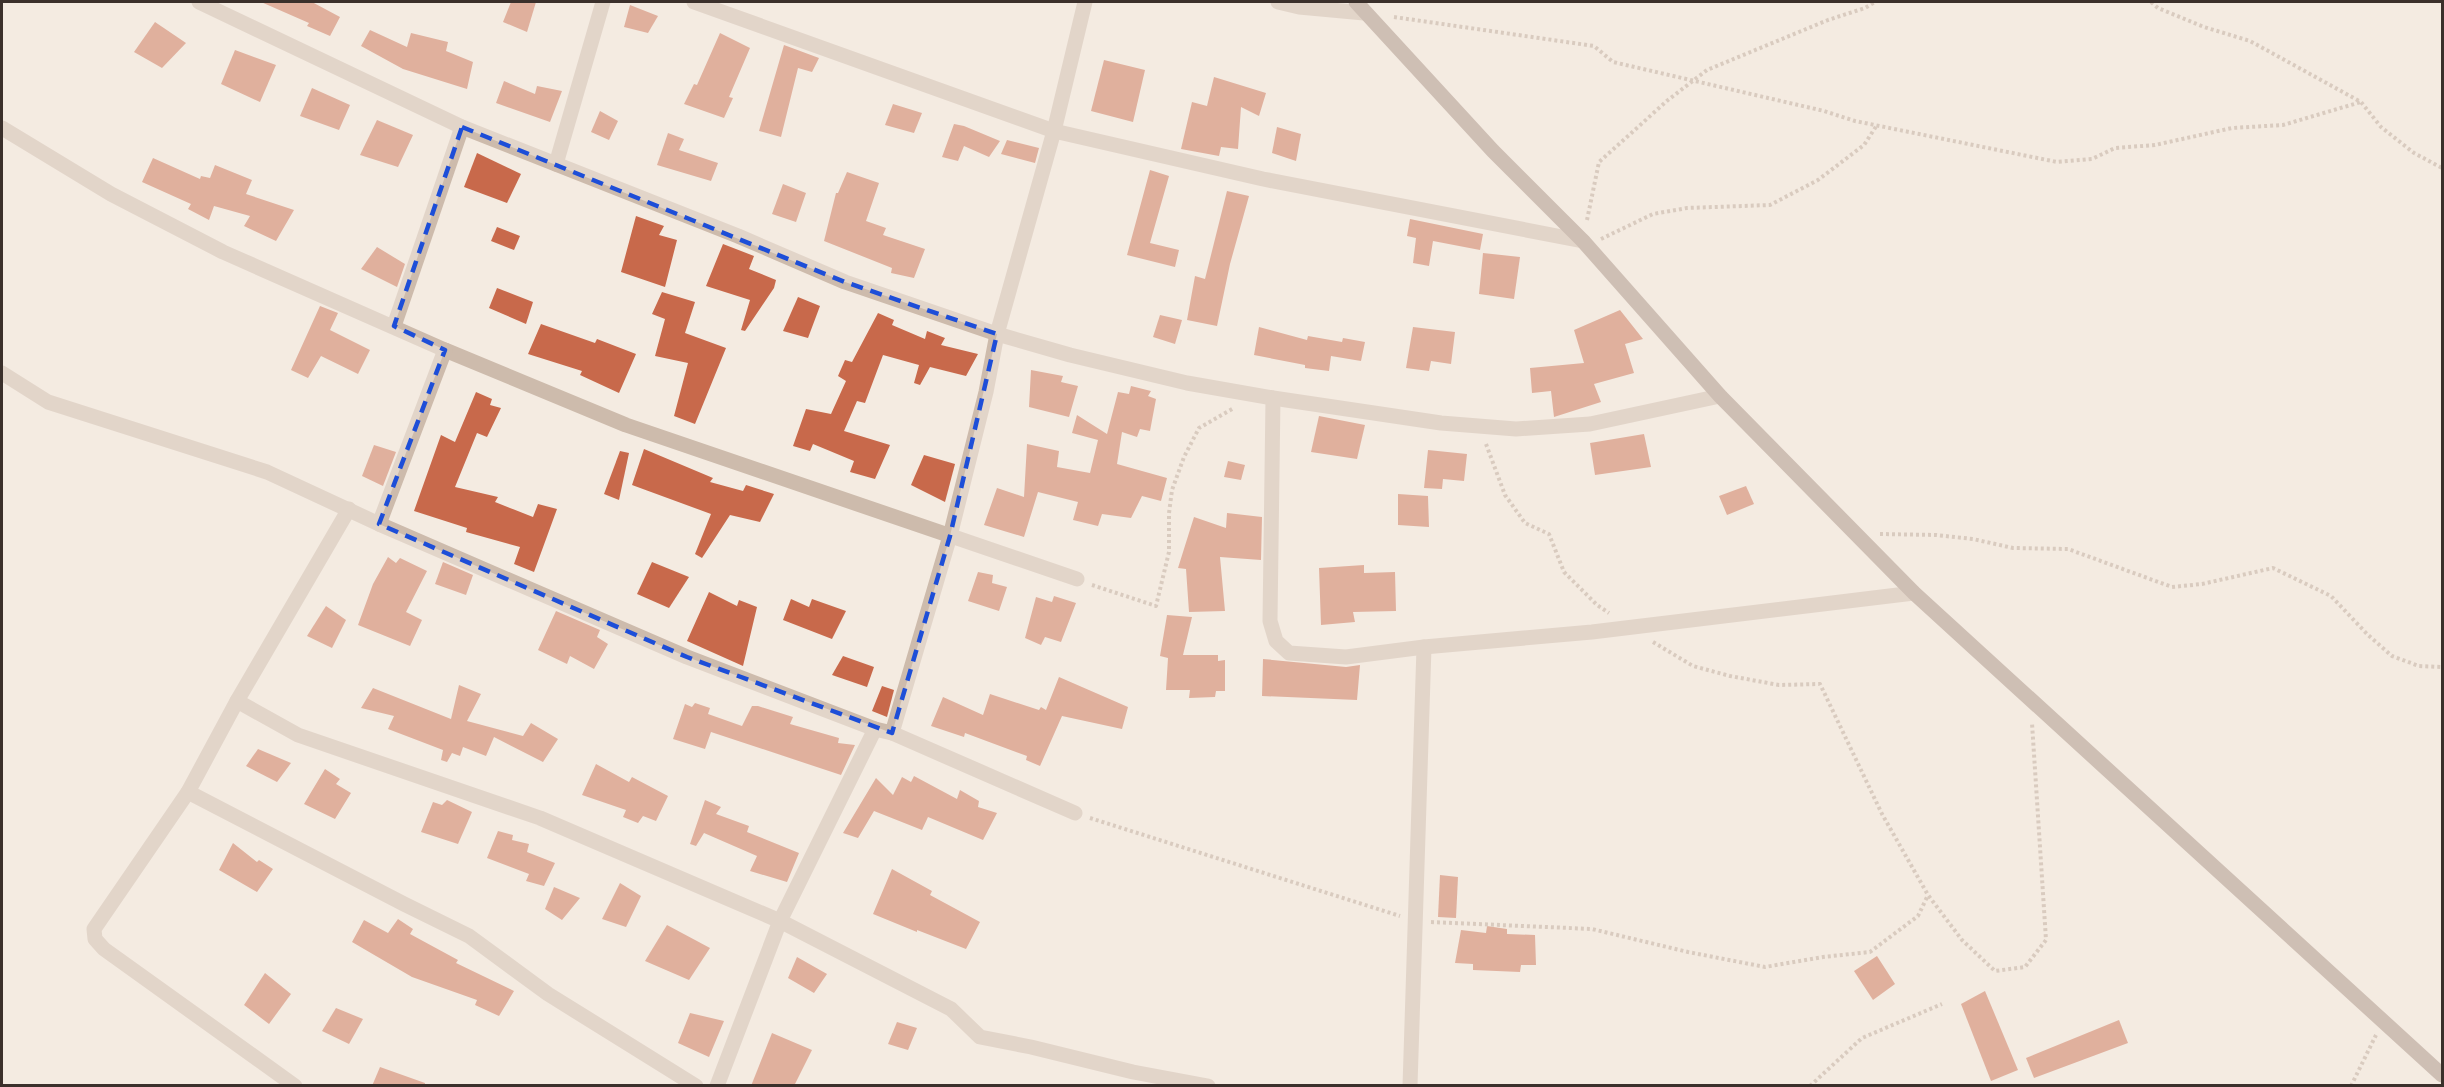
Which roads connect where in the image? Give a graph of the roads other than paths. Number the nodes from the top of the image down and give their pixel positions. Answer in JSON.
{"nodes":[{"id":1,"x":199,"y":2,"type":"edge"},
{"id":2,"x":603,"y":2,"type":"edge"},
{"id":3,"x":694,"y":2,"type":"edge"},
{"id":4,"x":1085,"y":2,"type":"edge"},
{"id":5,"x":1278,"y":2,"type":"edge"},
{"id":6,"x":1360,"y":7,"type":"edge"},
{"id":7,"x":462,"y":127,"type":"junction"},
{"id":8,"x":2,"y":128,"type":"edge"},
{"id":9,"x":1054,"y":130,"type":"junction"},
{"id":10,"x":556,"y":164,"type":"junction"},
{"id":11,"x":1587,"y":247,"type":"junction"},
{"id":12,"x":394,"y":326,"type":"junction"},
{"id":13,"x":997,"y":334,"type":"junction"},
{"id":14,"x":445,"y":350,"type":"junction"},
{"id":15,"x":2,"y":373,"type":"edge"},
{"id":16,"x":1720,"y":396,"type":"junction"},
{"id":17,"x":1273,"y":398,"type":"junction"},
{"id":18,"x":348,"y":509,"type":"junction"},
{"id":19,"x":379,"y":524,"type":"junction"},
{"id":20,"x":950,"y":536,"type":"junction"},
{"id":21,"x":1077,"y":579,"type":"road end"},
{"id":22,"x":1914,"y":593,"type":"junction"},
{"id":23,"x":1424,"y":647,"type":"junction"},
{"id":24,"x":237,"y":700,"type":"junction"},
{"id":25,"x":875,"y":729,"type":"junction"},
{"id":26,"x":891,"y":733,"type":"junction"},
{"id":27,"x":188,"y":792,"type":"junction"},
{"id":28,"x":1075,"y":813,"type":"road end"},
{"id":29,"x":780,"y":921,"type":"junction"},
{"id":30,"x":2442,"y":1076,"type":"edge"},
{"id":31,"x":295,"y":1086,"type":"edge"},
{"id":32,"x":696,"y":1086,"type":"edge"},
{"id":33,"x":717,"y":1086,"type":"edge"},
{"id":34,"x":1208,"y":1086,"type":"edge"},
{"id":35,"x":1410,"y":1086,"type":"edge"}],
"edges":[{"from":1,"to":7,"type":"street"},
{"from":2,"to":10,"type":"street"},
{"from":3,"to":9,"type":"street"},
{"from":4,"to":9,"type":"street"},
{"from":5,"to":6,"type":"street"},
{"from":6,"to":11,"type":"street"},
{"from":7,"to":10,"type":"street"},
{"from":7,"to":12,"type":"street"},
{"from":8,"to":12,"type":"street"},
{"from":9,"to":11,"type":"street"},
{"from":9,"to":13,"type":"street"},
{"from":10,"to":13,"type":"street"},
{"from":11,"to":16,"type":"street"},
{"from":12,"to":14,"type":"street"},
{"from":13,"to":17,"type":"street"},
{"from":13,"to":20,"type":"street"},
{"from":14,"to":19,"type":"street"},
{"from":14,"to":20,"type":"street"},
{"from":15,"to":18,"type":"street"},
{"from":16,"to":17,"type":"street"},
{"from":16,"to":22,"type":"street"},
{"from":17,"to":23,"type":"street"},
{"from":18,"to":19,"type":"street"},
{"from":18,"to":24,"type":"street"},
{"from":19,"to":25,"type":"street"},
{"from":20,"to":21,"type":"street"},
{"from":20,"to":26,"type":"street"},
{"from":22,"to":23,"type":"street"},
{"from":22,"to":30,"type":"street"},
{"from":23,"to":35,"type":"street"},
{"from":24,"to":27,"type":"street"},
{"from":24,"to":29,"type":"street"},
{"from":25,"to":26,"type":"street"},
{"from":25,"to":29,"type":"street"},
{"from":26,"to":28,"type":"street"},
{"from":27,"to":31,"type":"street"},
{"from":27,"to":32,"type":"street"},
{"from":29,"to":33,"type":"street"},
{"from":29,"to":34,"type":"street"}]}
